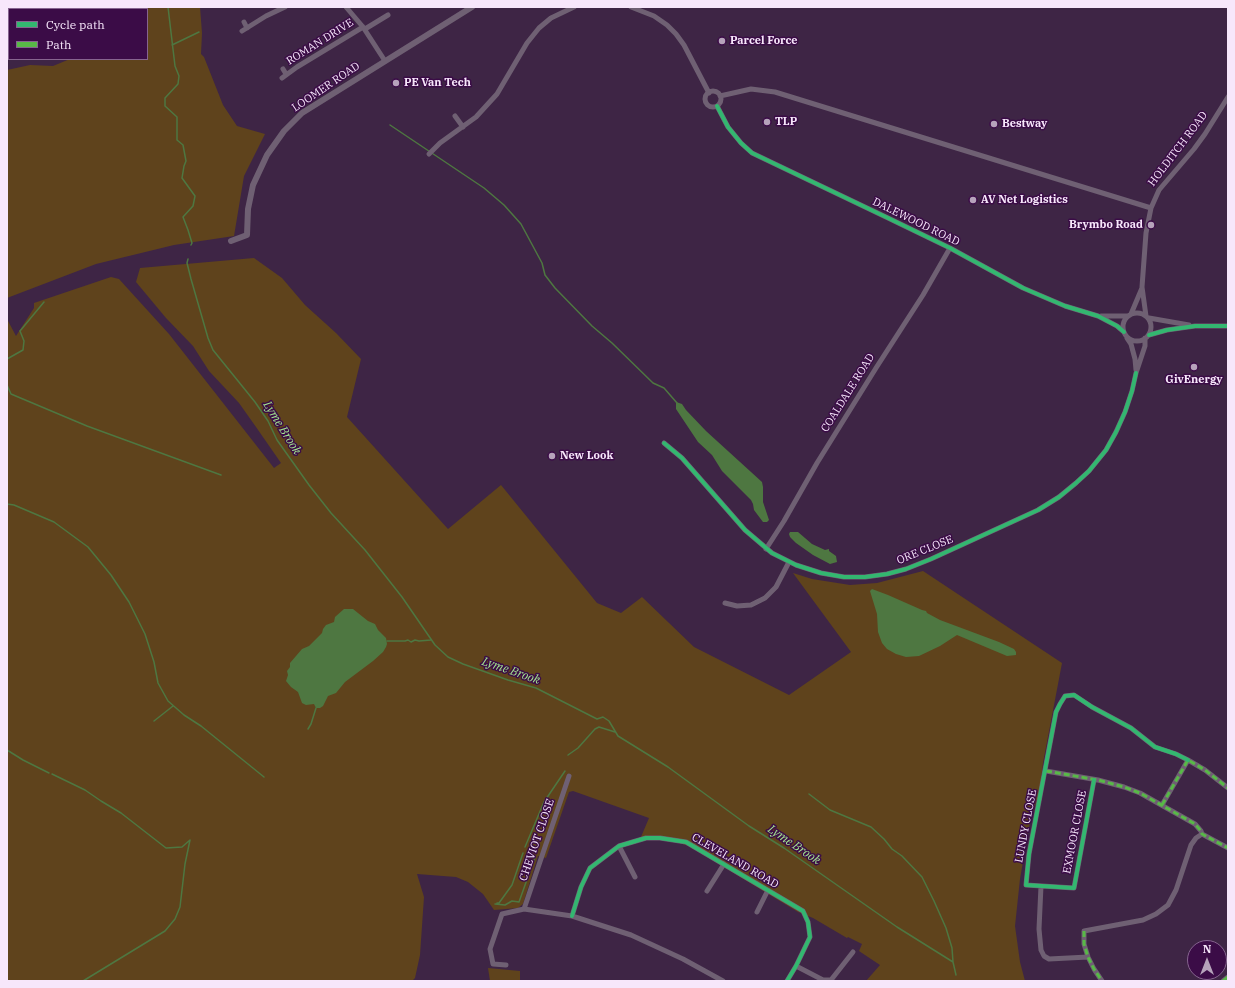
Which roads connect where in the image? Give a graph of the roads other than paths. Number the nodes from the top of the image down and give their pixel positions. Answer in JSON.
{"nodes":[{"id":1,"x":285,"y":7,"type":"edge"},
{"id":2,"x":346,"y":7,"type":"edge"},
{"id":3,"x":472,"y":7,"type":"edge"},
{"id":4,"x":574,"y":7,"type":"edge"},
{"id":5,"x":631,"y":7,"type":"edge"},
{"id":6,"x":388,"y":15,"type":"dead end"},
{"id":7,"x":244,"y":22,"type":"dead end"},
{"id":8,"x":247,"y":28,"type":"junction"},
{"id":9,"x":364,"y":28,"type":"junction"},
{"id":10,"x":242,"y":31,"type":"dead end"},
{"id":11,"x":385,"y":61,"type":"junction"},
{"id":12,"x":283,"y":69,"type":"dead end"},
{"id":13,"x":709,"y":93,"type":"junction"},
{"id":14,"x":720,"y":96,"type":"junction"},
{"id":15,"x":1228,"y":97,"type":"edge"},
{"id":16,"x":718,"y":106,"type":"junction"},
{"id":17,"x":454,"y":116,"type":"dead end"},
{"id":18,"x":462,"y":128,"type":"junction"},
{"id":19,"x":429,"y":154,"type":"dead end"},
{"id":20,"x":1151,"y":208,"type":"junction"},
{"id":21,"x":231,"y":241,"type":"dead end"},
{"id":22,"x":950,"y":248,"type":"junction"},
{"id":23,"x":1142,"y":287,"type":"junction"},
{"id":24,"x":1129,"y":315,"type":"junction"},
{"id":25,"x":1098,"y":316,"type":"junction"},
{"id":26,"x":1148,"y":317,"type":"junction"},
{"id":27,"x":1195,"y":326,"type":"junction"},
{"id":28,"x":1228,"y":326,"type":"edge"},
{"id":29,"x":1125,"y":334,"type":"junction"},
{"id":30,"x":1147,"y":337,"type":"junction"},
{"id":31,"x":1136,"y":373,"type":"junction"},
{"id":32,"x":664,"y":442,"type":"dead end"},
{"id":33,"x":766,"y":549,"type":"junction"},
{"id":34,"x":788,"y":562,"type":"junction"},
{"id":35,"x":725,"y":603,"type":"dead end"},
{"id":36,"x":1188,"y":760,"type":"junction"},
{"id":37,"x":1046,"y":771,"type":"junction"},
{"id":38,"x":569,"y":776,"type":"dead end"},
{"id":39,"x":1094,"y":780,"type":"junction"},
{"id":40,"x":1228,"y":788,"type":"edge"},
{"id":41,"x":1162,"y":805,"type":"junction"},
{"id":42,"x":1202,"y":834,"type":"junction"},
{"id":43,"x":619,"y":846,"type":"junction"},
{"id":44,"x":1228,"y":848,"type":"edge"},
{"id":45,"x":724,"y":864,"type":"junction"},
{"id":46,"x":635,"y":877,"type":"dead end"},
{"id":47,"x":1041,"y":886,"type":"junction"},
{"id":48,"x":1074,"y":888,"type":"joint"},
{"id":49,"x":768,"y":890,"type":"junction"},
{"id":50,"x":707,"y":892,"type":"dead end"},
{"id":51,"x":524,"y":909,"type":"junction"},
{"id":52,"x":757,"y":912,"type":"dead end"},
{"id":53,"x":572,"y":916,"type":"junction"},
{"id":54,"x":852,"y":952,"type":"dead end"},
{"id":55,"x":1088,"y":957,"type":"junction"},
{"id":56,"x":506,"y":966,"type":"dead end"},
{"id":57,"x":796,"y":966,"type":"junction"},
{"id":58,"x":1228,"y":977,"type":"edge"},
{"id":59,"x":723,"y":981,"type":"edge"},
{"id":60,"x":787,"y":981,"type":"edge"},
{"id":61,"x":1102,"y":981,"type":"edge"},
{"id":62,"x":1223,"y":981,"type":"edge"}],
"edges":[{"from":1,"to":8,"type":"street"},
{"from":2,"to":9,"type":"street"},
{"from":3,"to":11,"type":"street","name":"LOOMER ROAD"},
{"from":4,"to":18,"type":"street"},
{"from":5,"to":13,"type":"street"},
{"from":6,"to":9,"type":"street","name":"ROMAN DRIVE"},
{"from":7,"to":8,"type":"street"},
{"from":8,"to":10,"type":"street"},
{"from":9,"to":11,"type":"street"},
{"from":9,"to":12,"type":"street","name":"ROMAN DRIVE"},
{"from":11,"to":21,"type":"street","name":"LOOMER ROAD"},
{"from":13,"to":14,"type":"street"},
{"from":13,"to":16,"type":"street","name":"DALEWOOD ROAD"},
{"from":14,"to":16,"type":"street"},
{"from":14,"to":20,"type":"street"},
{"from":15,"to":20,"type":"street","name":"HOLDITCH ROAD"},
{"from":16,"to":22,"type":"street","name":"DALEWOOD ROAD"},
{"from":17,"to":18,"type":"street"},
{"from":18,"to":19,"type":"street"},
{"from":20,"to":23,"type":"street","name":"HOLDITCH ROAD"},
{"from":22,"to":25,"type":"street","name":"DALEWOOD ROAD"},
{"from":22,"to":33,"type":"street","name":"COALDALE ROAD"},
{"from":23,"to":24,"type":"street","name":"HOLDITCH ROAD"},
{"from":23,"to":26,"type":"street","name":"HOLDITCH ROAD"},
{"from":24,"to":25,"type":"street","name":"DALEWOOD ROAD"},
{"from":24,"to":26,"type":"street"},
{"from":24,"to":29,"type":"street"},
{"from":25,"to":29,"type":"street","name":"DALEWOOD ROAD"},
{"from":26,"to":27,"type":"street"},
{"from":26,"to":30,"type":"street"},
{"from":27,"to":28,"type":"street"},
{"from":27,"to":30,"type":"street"},
{"from":29,"to":30,"type":"street"},
{"from":29,"to":31,"type":"street","name":"ORE CLOSE"},
{"from":30,"to":31,"type":"street","name":"ORE CLOSE"},
{"from":31,"to":34,"type":"street","name":"ORE CLOSE"},
{"from":32,"to":33,"type":"street","name":"ORE CLOSE"},
{"from":33,"to":34,"type":"street","name":"ORE CLOSE"},
{"from":34,"to":35,"type":"street"},
{"from":36,"to":37,"type":"street"},
{"from":36,"to":40,"type":"street"},
{"from":36,"to":41,"type":"street"},
{"from":37,"to":39,"type":"street"},
{"from":37,"to":47,"type":"street","name":"LUNDY CLOSE"},
{"from":38,"to":51,"type":"street","name":"CHEVIOT CLOSE"},
{"from":39,"to":41,"type":"street"},
{"from":39,"to":48,"type":"street","name":"EXMOOR CLOSE"},
{"from":41,"to":42,"type":"street"},
{"from":42,"to":44,"type":"street"},
{"from":42,"to":55,"type":"street"},
{"from":43,"to":45,"type":"street","name":"CLEVELAND ROAD"},
{"from":43,"to":46,"type":"street"},
{"from":43,"to":53,"type":"street","name":"CLEVELAND ROAD"},
{"from":45,"to":49,"type":"street","name":"CLEVELAND ROAD"},
{"from":45,"to":50,"type":"street"},
{"from":47,"to":48,"type":"street","name":"LUNDY CLOSE"},
{"from":47,"to":55,"type":"street"},
{"from":49,"to":52,"type":"street"},
{"from":49,"to":57,"type":"street","name":"CLEVELAND ROAD"},
{"from":51,"to":53,"type":"street"},
{"from":51,"to":56,"type":"street"},
{"from":53,"to":59,"type":"street"},
{"from":54,"to":57,"type":"street"},
{"from":55,"to":61,"type":"street"},
{"from":57,"to":60,"type":"street","name":"CLEVELAND ROAD"},
{"from":58,"to":62,"type":"street"}]}
